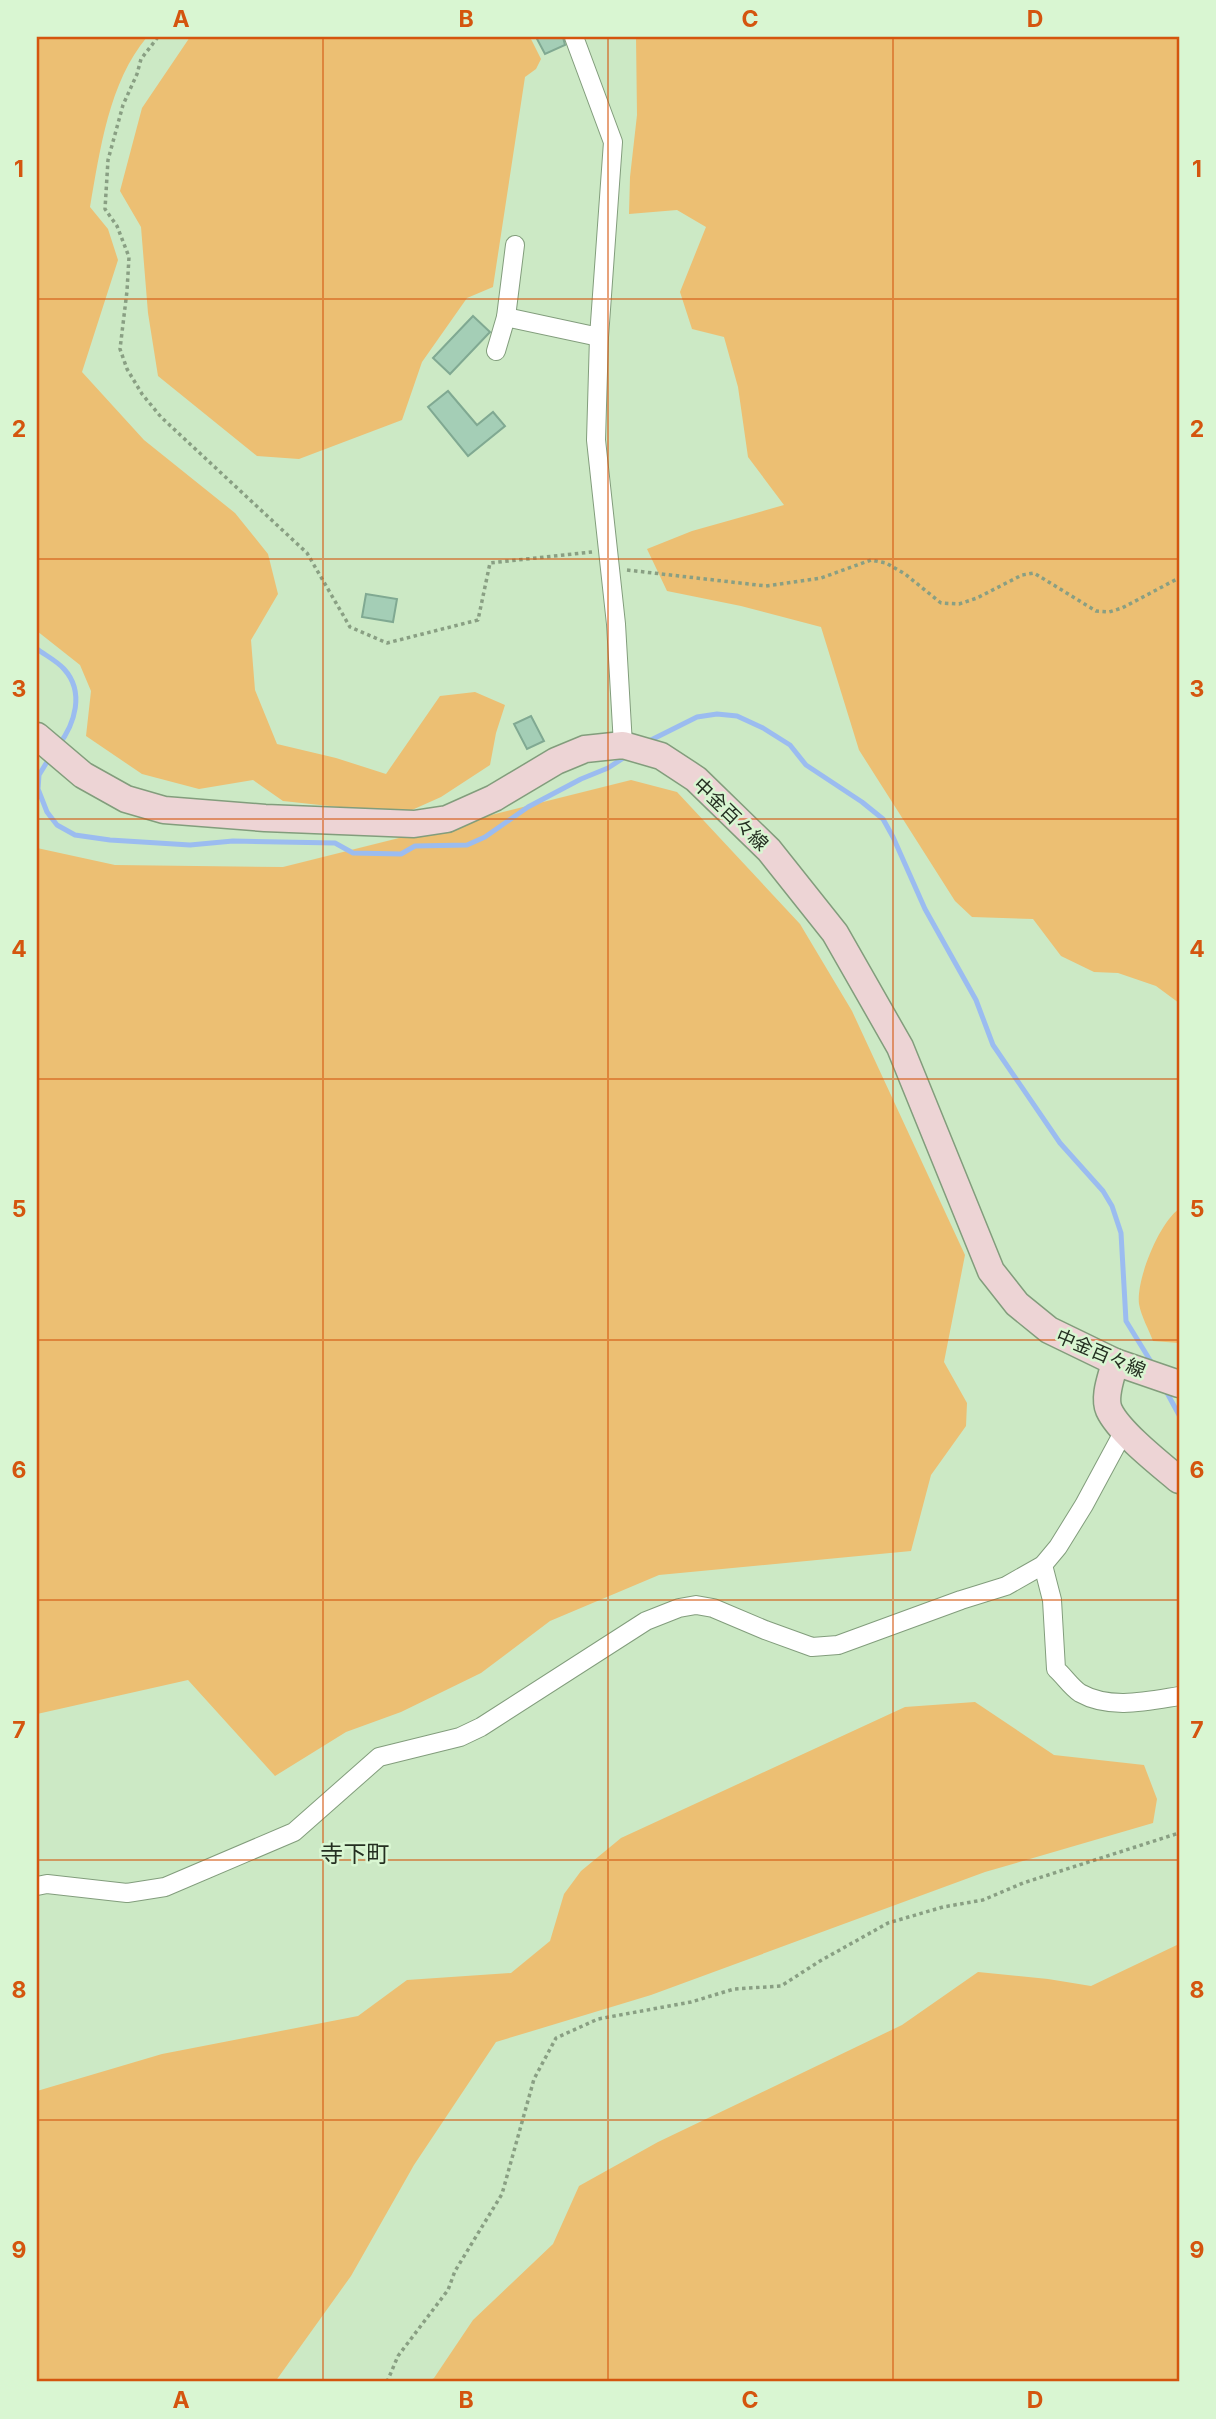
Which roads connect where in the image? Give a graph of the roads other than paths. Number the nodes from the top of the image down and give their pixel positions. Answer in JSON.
{"nodes":[{"id":1,"x":574,"y":37,"type":"edge"},
{"id":2,"x":515,"y":244,"type":"dead end"},
{"id":3,"x":506,"y":317,"type":"junction"},
{"id":4,"x":599,"y":337,"type":"junction"},
{"id":5,"x":496,"y":351,"type":"dead end"},
{"id":6,"x":40,"y":740,"type":"edge"},
{"id":7,"x":623,"y":745,"type":"junction"},
{"id":8,"x":1125,"y":1365,"type":"junction"},
{"id":9,"x":1176,"y":1383,"type":"edge"},
{"id":10,"x":1125,"y":1429,"type":"junction"},
{"id":11,"x":1179,"y":1480,"type":"edge"},
{"id":12,"x":1044,"y":1565,"type":"junction"},
{"id":13,"x":1179,"y":1696,"type":"edge"},
{"id":14,"x":37,"y":1886,"type":"edge"}],
"edges":[{"from":1,"to":4,"type":"street"},
{"from":2,"to":3,"type":"street"},
{"from":3,"to":4,"type":"street"},
{"from":3,"to":5,"type":"street"},
{"from":4,"to":7,"type":"street"},
{"from":6,"to":7,"type":"main road","name":"中金百々線"},
{"from":7,"to":8,"type":"main road","name":"中金百々線"},
{"from":8,"to":9,"type":"main road","name":"中金百々線"},
{"from":8,"to":10,"type":"main road"},
{"from":10,"to":11,"type":"main road"},
{"from":10,"to":12,"type":"street"},
{"from":12,"to":13,"type":"street"},
{"from":12,"to":14,"type":"street"}]}
